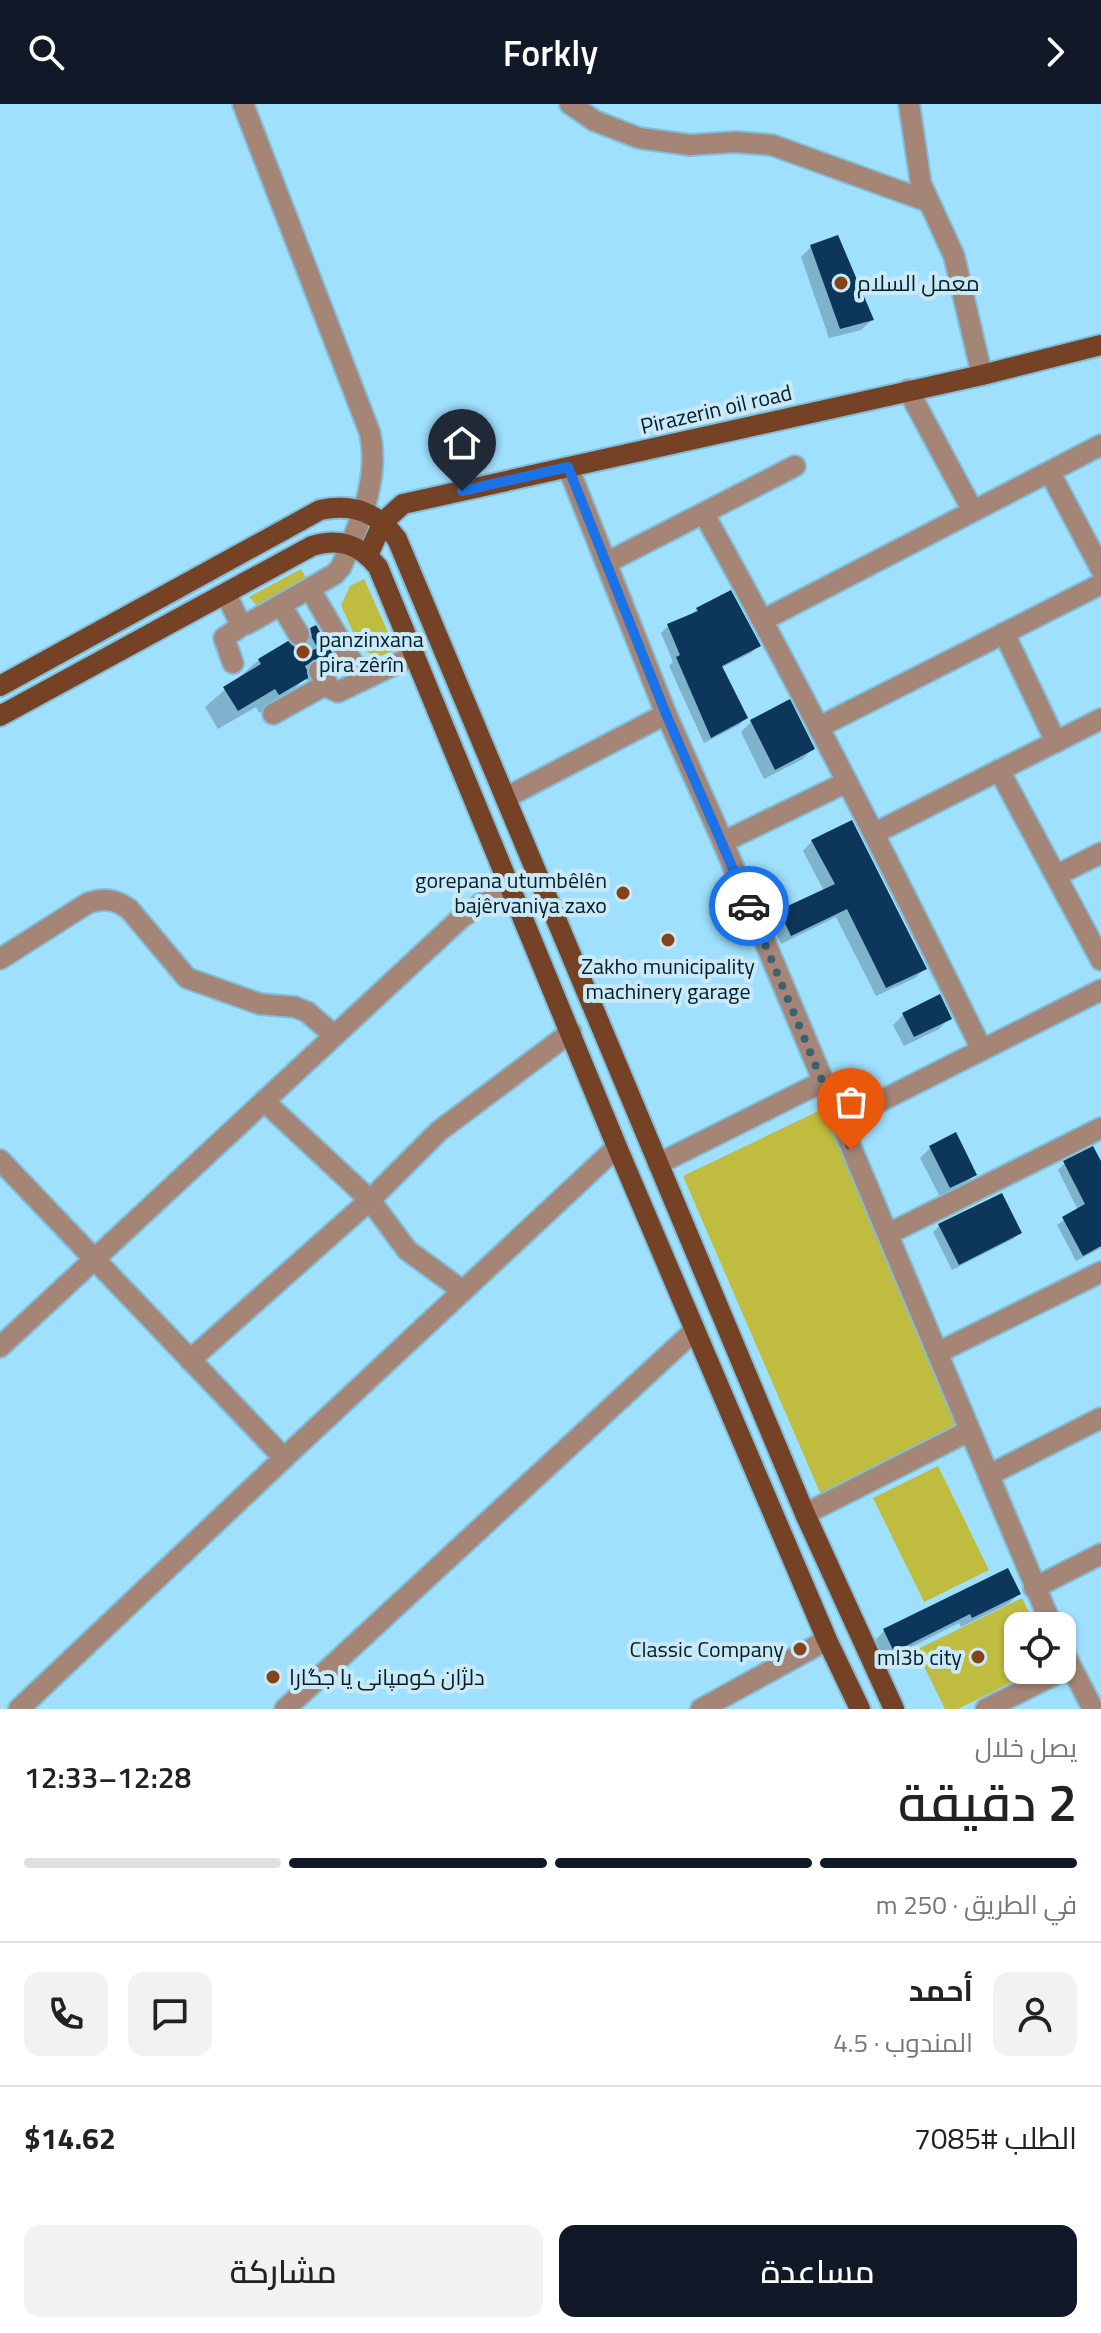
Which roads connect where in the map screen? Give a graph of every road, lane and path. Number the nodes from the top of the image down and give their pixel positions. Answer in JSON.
{"nodes":[{"id":1,"x":243,"y":104,"type":"edge"},
{"id":2,"x":570,"y":104,"type":"edge"},
{"id":3,"x":909,"y":104,"type":"edge"},
{"id":4,"x":927,"y":201,"type":"junction"},
{"id":5,"x":1101,"y":345,"type":"edge"},
{"id":6,"x":982,"y":375,"type":"junction"},
{"id":7,"x":908,"y":390,"type":"junction"},
{"id":8,"x":1101,"y":445,"type":"edge"},
{"id":9,"x":795,"y":466,"type":"dead end"},
{"id":10,"x":568,"y":467,"type":"junction"},
{"id":11,"x":1050,"y":473,"type":"junction"},
{"id":12,"x":364,"y":511,"type":"junction"},
{"id":13,"x":973,"y":511,"type":"junction"},
{"id":14,"x":704,"y":514,"type":"junction"},
{"id":15,"x":383,"y":522,"type":"junction"},
{"id":16,"x":349,"y":544,"type":"junction"},
{"id":17,"x":368,"y":555,"type":"junction"},
{"id":18,"x":606,"y":563,"type":"junction"},
{"id":19,"x":1101,"y":569,"type":"edge"},
{"id":20,"x":1101,"y":584,"type":"edge"},
{"id":21,"x":310,"y":589,"type":"junction"},
{"id":22,"x":226,"y":594,"type":"junction"},
{"id":23,"x":281,"y":605,"type":"junction"},
{"id":24,"x":763,"y":620,"type":"junction"},
{"id":25,"x":244,"y":624,"type":"junction"},
{"id":26,"x":1004,"y":633,"type":"junction"},
{"id":27,"x":299,"y":635,"type":"tunnel mouth"},
{"id":28,"x":415,"y":655,"type":"junction"},
{"id":29,"x":233,"y":663,"type":"dead end"},
{"id":30,"x":363,"y":680,"type":"junction"},
{"id":31,"x":0,"y":686,"type":"edge"},
{"id":32,"x":273,"y":714,"type":"dead end"},
{"id":33,"x":666,"y":714,"type":"junction"},
{"id":34,"x":0,"y":716,"type":"edge"},
{"id":35,"x":1101,"y":719,"type":"edge"},
{"id":36,"x":819,"y":727,"type":"junction"},
{"id":37,"x":1056,"y":742,"type":"junction"},
{"id":38,"x":999,"y":770,"type":"junction"},
{"id":39,"x":847,"y":782,"type":"junction"},
{"id":40,"x":505,"y":798,"type":"junction"},
{"id":41,"x":875,"y":833,"type":"junction"},
{"id":42,"x":723,"y":842,"type":"junction"},
{"id":43,"x":1101,"y":853,"type":"edge"},
{"id":44,"x":1057,"y":875,"type":"junction"},
{"id":45,"x":513,"y":892,"type":"junction"},
{"id":46,"x":0,"y":959,"type":"edge"},
{"id":47,"x":1101,"y":960,"type":"edge"},
{"id":48,"x":1101,"y":990,"type":"edge"},
{"id":49,"x":571,"y":1032,"type":"junction"},
{"id":50,"x":334,"y":1035,"type":"junction"},
{"id":51,"x":982,"y":1050,"type":"junction"},
{"id":52,"x":822,"y":1082,"type":"junction"},
{"id":53,"x":264,"y":1101,"type":"junction"},
{"id":54,"x":839,"y":1122,"type":"junction"},
{"id":55,"x":1101,"y":1128,"type":"edge"},
{"id":56,"x":617,"y":1147,"type":"junction"},
{"id":57,"x":0,"y":1160,"type":"edge"},
{"id":58,"x":658,"y":1164,"type":"junction"},
{"id":59,"x":370,"y":1200,"type":"junction"},
{"id":60,"x":888,"y":1234,"type":"junction"},
{"id":61,"x":95,"y":1261,"type":"junction"},
{"id":62,"x":1101,"y":1272,"type":"edge"},
{"id":63,"x":463,"y":1291,"type":"junction"},
{"id":64,"x":695,"y":1330,"type":"junction"},
{"id":65,"x":0,"y":1347,"type":"edge"},
{"id":66,"x":937,"y":1353,"type":"junction"},
{"id":67,"x":190,"y":1360,"type":"junction"},
{"id":68,"x":1101,"y":1418,"type":"edge"},
{"id":69,"x":969,"y":1431,"type":"junction"},
{"id":70,"x":284,"y":1458,"type":"junction"},
{"id":71,"x":989,"y":1475,"type":"junction"},
{"id":72,"x":805,"y":1514,"type":"junction"},
{"id":73,"x":1101,"y":1554,"type":"edge"},
{"id":74,"x":1034,"y":1588,"type":"junction"},
{"id":75,"x":1045,"y":1612,"type":"edge"},
{"id":76,"x":827,"y":1640,"type":"junction"},
{"id":77,"x":1076,"y":1673,"type":"edge"},
{"id":78,"x":1025,"y":1684,"type":"edge"},
{"id":79,"x":1093,"y":1698,"type":"edge"},
{"id":80,"x":303,"y":1700,"type":"edge"},
{"id":81,"x":19,"y":1709,"type":"edge"},
{"id":82,"x":285,"y":1709,"type":"edge"},
{"id":83,"x":701,"y":1709,"type":"edge"},
{"id":84,"x":860,"y":1709,"type":"edge"},
{"id":85,"x":894,"y":1709,"type":"edge"},
{"id":86,"x":986,"y":1709,"type":"edge"}],
"edges":[{"from":1,"to":12,"type":"street"},
{"from":2,"to":4,"type":"street"},
{"from":3,"to":4,"type":"street"},
{"from":4,"to":6,"type":"street"},
{"from":5,"to":6,"type":"main road","name":"Pirazerin oil road"},
{"from":6,"to":7,"type":"main road","name":"Pirazerin oil road"},
{"from":7,"to":10,"type":"main road","name":"Pirazerin oil road"},
{"from":7,"to":13,"type":"street"},
{"from":8,"to":11,"type":"street"},
{"from":9,"to":14,"type":"street"},
{"from":10,"to":15,"type":"main road","name":"Pirazerin oil road"},
{"from":10,"to":18,"type":"street"},
{"from":11,"to":13,"type":"street"},
{"from":11,"to":19,"type":"street"},
{"from":12,"to":15,"type":"main road"},
{"from":12,"to":16,"type":"street"},
{"from":12,"to":31,"type":"main road"},
{"from":13,"to":24,"type":"street"},
{"from":14,"to":18,"type":"street"},
{"from":14,"to":24,"type":"street"},
{"from":15,"to":17,"type":"main road"},
{"from":15,"to":40,"type":"main road"},
{"from":16,"to":17,"type":"main road"},
{"from":16,"to":21,"type":"street"},
{"from":16,"to":22,"type":"main road"},
{"from":17,"to":28,"type":"main road"},
{"from":18,"to":33,"type":"street"},
{"from":20,"to":26,"type":"street"},
{"from":21,"to":23,"type":"street"},
{"from":21,"to":30,"type":"street"},
{"from":22,"to":25,"type":"street"},
{"from":22,"to":34,"type":"main road"},
{"from":23,"to":25,"type":"street"},
{"from":23,"to":27,"type":"street"},
{"from":24,"to":36,"type":"street"},
{"from":25,"to":29,"type":"street"},
{"from":26,"to":36,"type":"street"},
{"from":26,"to":37,"type":"street"},
{"from":28,"to":30,"type":"street"},
{"from":28,"to":45,"type":"main road"},
{"from":30,"to":32,"type":"street"},
{"from":33,"to":40,"type":"street"},
{"from":33,"to":42,"type":"street"},
{"from":35,"to":37,"type":"street"},
{"from":36,"to":39,"type":"street"},
{"from":37,"to":38,"type":"street"},
{"from":38,"to":41,"type":"street"},
{"from":38,"to":44,"type":"street"},
{"from":39,"to":41,"type":"street"},
{"from":39,"to":42,"type":"street"},
{"from":40,"to":58,"type":"main road"},
{"from":41,"to":51,"type":"street"},
{"from":42,"to":52,"type":"street"},
{"from":43,"to":44,"type":"street"},
{"from":44,"to":47,"type":"street"},
{"from":45,"to":49,"type":"main road"},
{"from":45,"to":50,"type":"street"},
{"from":46,"to":50,"type":"street"},
{"from":48,"to":51,"type":"street"},
{"from":49,"to":56,"type":"main road"},
{"from":49,"to":59,"type":"street"},
{"from":50,"to":53,"type":"street"},
{"from":51,"to":54,"type":"street"},
{"from":52,"to":54,"type":"street"},
{"from":52,"to":58,"type":"street"},
{"from":53,"to":59,"type":"street"},
{"from":53,"to":61,"type":"street"},
{"from":54,"to":60,"type":"street"},
{"from":55,"to":60,"type":"street"},
{"from":56,"to":63,"type":"street"},
{"from":56,"to":64,"type":"main road"},
{"from":57,"to":61,"type":"street"},
{"from":58,"to":72,"type":"main road"},
{"from":59,"to":63,"type":"street"},
{"from":59,"to":67,"type":"street"},
{"from":60,"to":66,"type":"street"},
{"from":61,"to":65,"type":"street"},
{"from":61,"to":67,"type":"street"},
{"from":62,"to":66,"type":"street"},
{"from":63,"to":70,"type":"street"},
{"from":64,"to":76,"type":"main road"},
{"from":64,"to":80,"type":"street"},
{"from":66,"to":69,"type":"street"},
{"from":67,"to":70,"type":"street"},
{"from":68,"to":71,"type":"street"},
{"from":69,"to":71,"type":"street"},
{"from":69,"to":72,"type":"street"},
{"from":70,"to":81,"type":"street"},
{"from":71,"to":74,"type":"street"},
{"from":72,"to":85,"type":"main road"},
{"from":73,"to":74,"type":"street"},
{"from":74,"to":75,"type":"street"},
{"from":76,"to":83,"type":"street"},
{"from":76,"to":84,"type":"main road"},
{"from":77,"to":79,"type":"street"},
{"from":78,"to":86,"type":"street"},
{"from":80,"to":82,"type":"street"}]}
